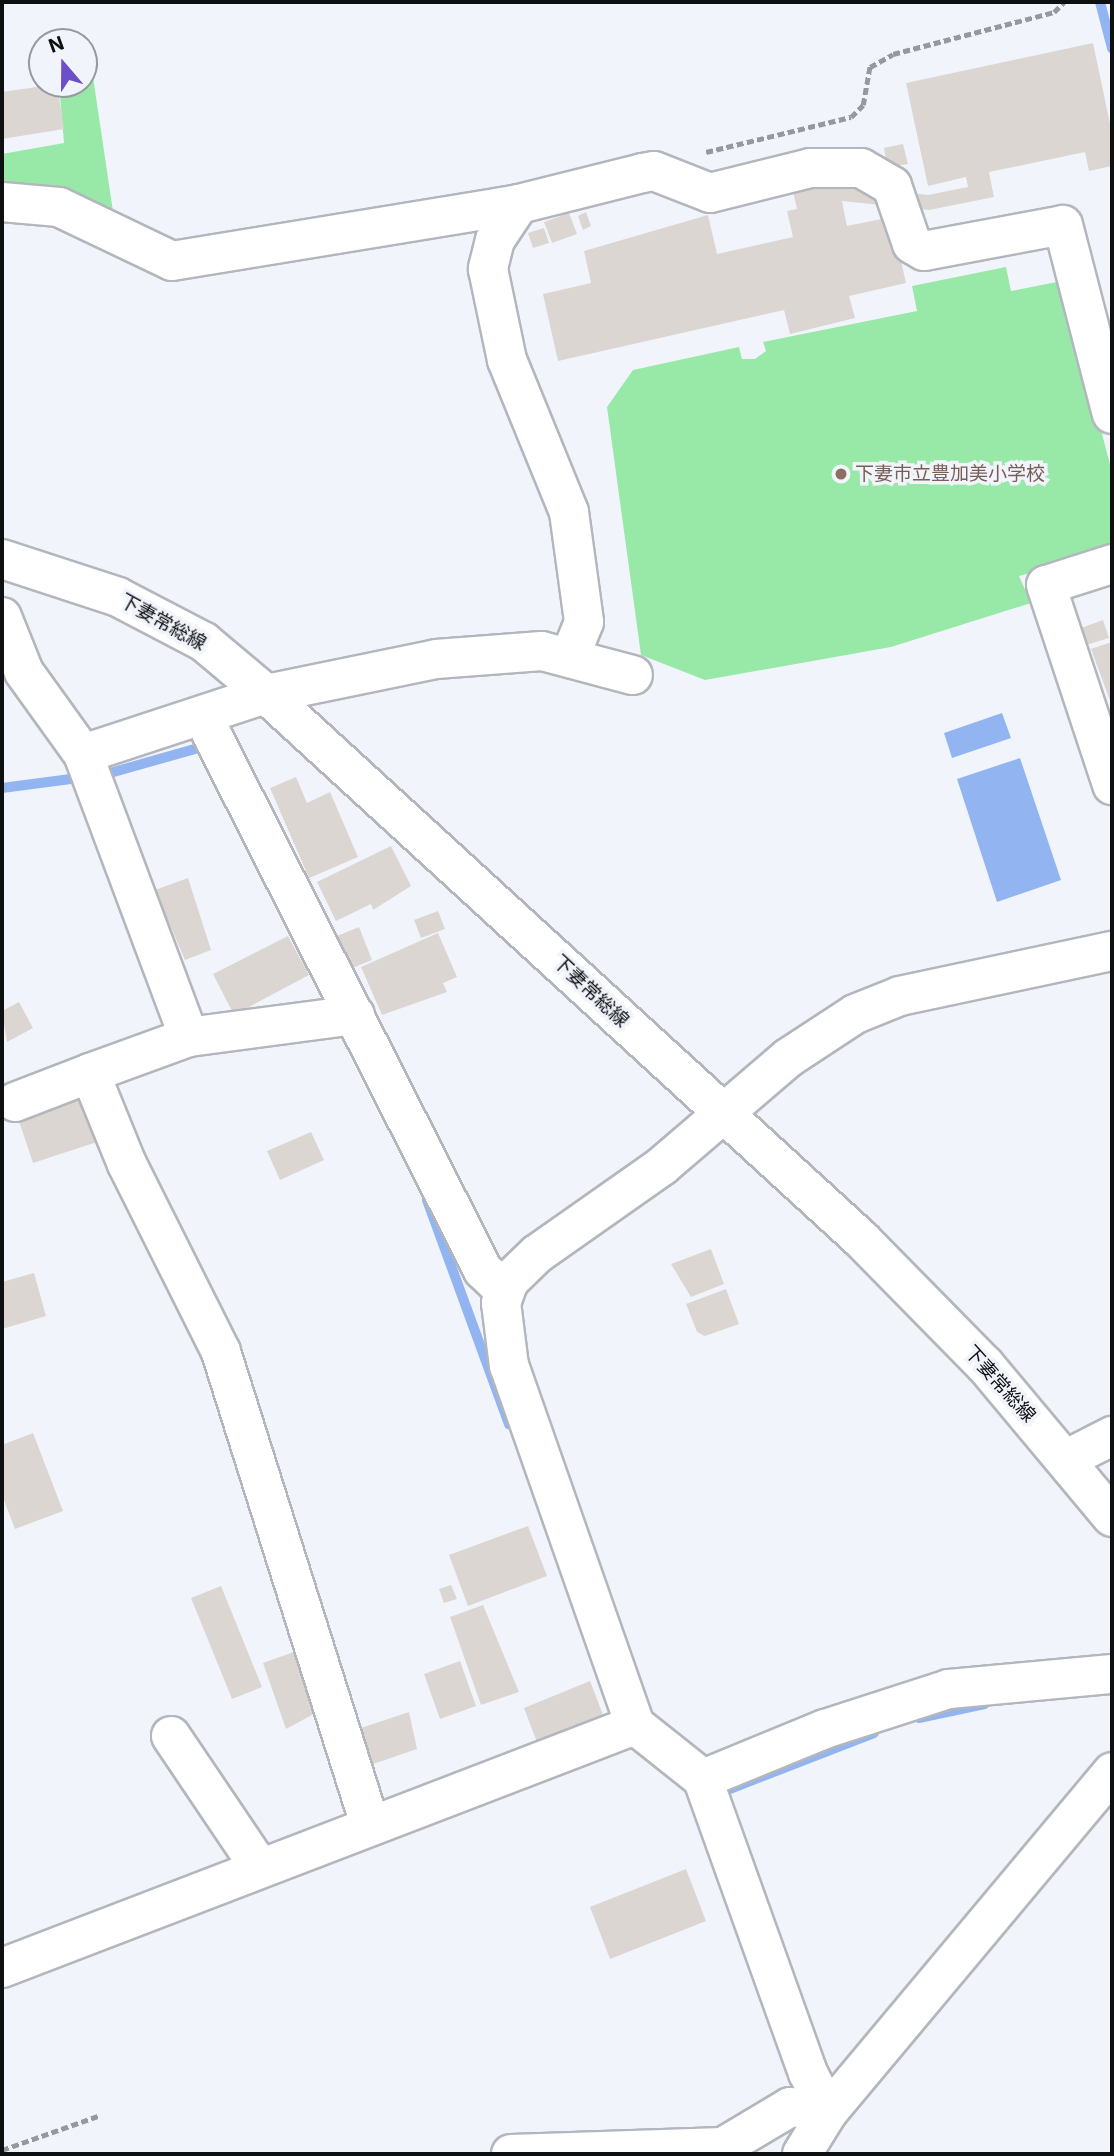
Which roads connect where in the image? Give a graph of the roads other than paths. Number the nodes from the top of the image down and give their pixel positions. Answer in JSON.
{"nodes":[{"id":1,"x":2,"y":202,"type":"edge"},
{"id":2,"x":519,"y":204,"type":"junction"},
{"id":3,"x":1112,"y":414,"type":"edge"},
{"id":4,"x":2,"y":559,"type":"edge"},
{"id":5,"x":1112,"y":564,"type":"edge"},
{"id":6,"x":2,"y":617,"type":"edge"},
{"id":7,"x":570,"y":656,"type":"junction"},
{"id":8,"x":633,"y":674,"type":"dead end"},
{"id":9,"x":266,"y":694,"type":"junction"},
{"id":10,"x":203,"y":717,"type":"junction"},
{"id":11,"x":83,"y":754,"type":"junction"},
{"id":12,"x":1112,"y":785,"type":"edge"},
{"id":13,"x":1112,"y":951,"type":"edge"},
{"id":14,"x":346,"y":1016,"type":"junction"},
{"id":15,"x":190,"y":1037,"type":"junction"},
{"id":16,"x":90,"y":1073,"type":"junction"},
{"id":17,"x":15,"y":1102,"type":"dead end"},
{"id":18,"x":725,"y":1114,"type":"junction"},
{"id":19,"x":506,"y":1291,"type":"junction"},
{"id":20,"x":1112,"y":1436,"type":"edge"},
{"id":21,"x":1068,"y":1459,"type":"junction"},
{"id":22,"x":1112,"y":1517,"type":"edge"},
{"id":23,"x":1112,"y":1674,"type":"edge"},
{"id":24,"x":635,"y":1726,"type":"junction"},
{"id":25,"x":172,"y":1735,"type":"dead end"},
{"id":26,"x":1112,"y":1772,"type":"edge"},
{"id":27,"x":703,"y":1779,"type":"junction"},
{"id":28,"x":370,"y":1826,"type":"junction"},
{"id":29,"x":260,"y":1868,"type":"junction"},
{"id":30,"x":6,"y":1958,"type":"edge"},
{"id":31,"x":828,"y":2112,"type":"junction"},
{"id":32,"x":511,"y":2154,"type":"edge"},
{"id":33,"x":802,"y":2154,"type":"edge"}],
"edges":[{"from":1,"to":2,"type":"street"},
{"from":2,"to":3,"type":"street"},
{"from":2,"to":7,"type":"street"},
{"from":4,"to":9,"type":"street","name":"下妻常総線"},
{"from":5,"to":12,"type":"street"},
{"from":6,"to":11,"type":"street"},
{"from":7,"to":8,"type":"street"},
{"from":7,"to":9,"type":"street"},
{"from":9,"to":10,"type":"street"},
{"from":9,"to":18,"type":"street","name":"下妻常総線"},
{"from":10,"to":11,"type":"street"},
{"from":10,"to":14,"type":"street"},
{"from":11,"to":15,"type":"street"},
{"from":13,"to":18,"type":"street"},
{"from":14,"to":15,"type":"street"},
{"from":14,"to":19,"type":"street"},
{"from":15,"to":16,"type":"street"},
{"from":16,"to":17,"type":"street"},
{"from":16,"to":28,"type":"street"},
{"from":18,"to":19,"type":"street"},
{"from":18,"to":21,"type":"street","name":"下妻常総線"},
{"from":19,"to":24,"type":"street"},
{"from":20,"to":21,"type":"street"},
{"from":21,"to":22,"type":"street","name":"下妻常総線"},
{"from":23,"to":27,"type":"street"},
{"from":24,"to":27,"type":"street"},
{"from":24,"to":28,"type":"street"},
{"from":25,"to":29,"type":"street"},
{"from":26,"to":31,"type":"street"},
{"from":27,"to":31,"type":"street"},
{"from":28,"to":29,"type":"street"},
{"from":29,"to":30,"type":"street"},
{"from":31,"to":32,"type":"street"},
{"from":31,"to":33,"type":"street"}]}
